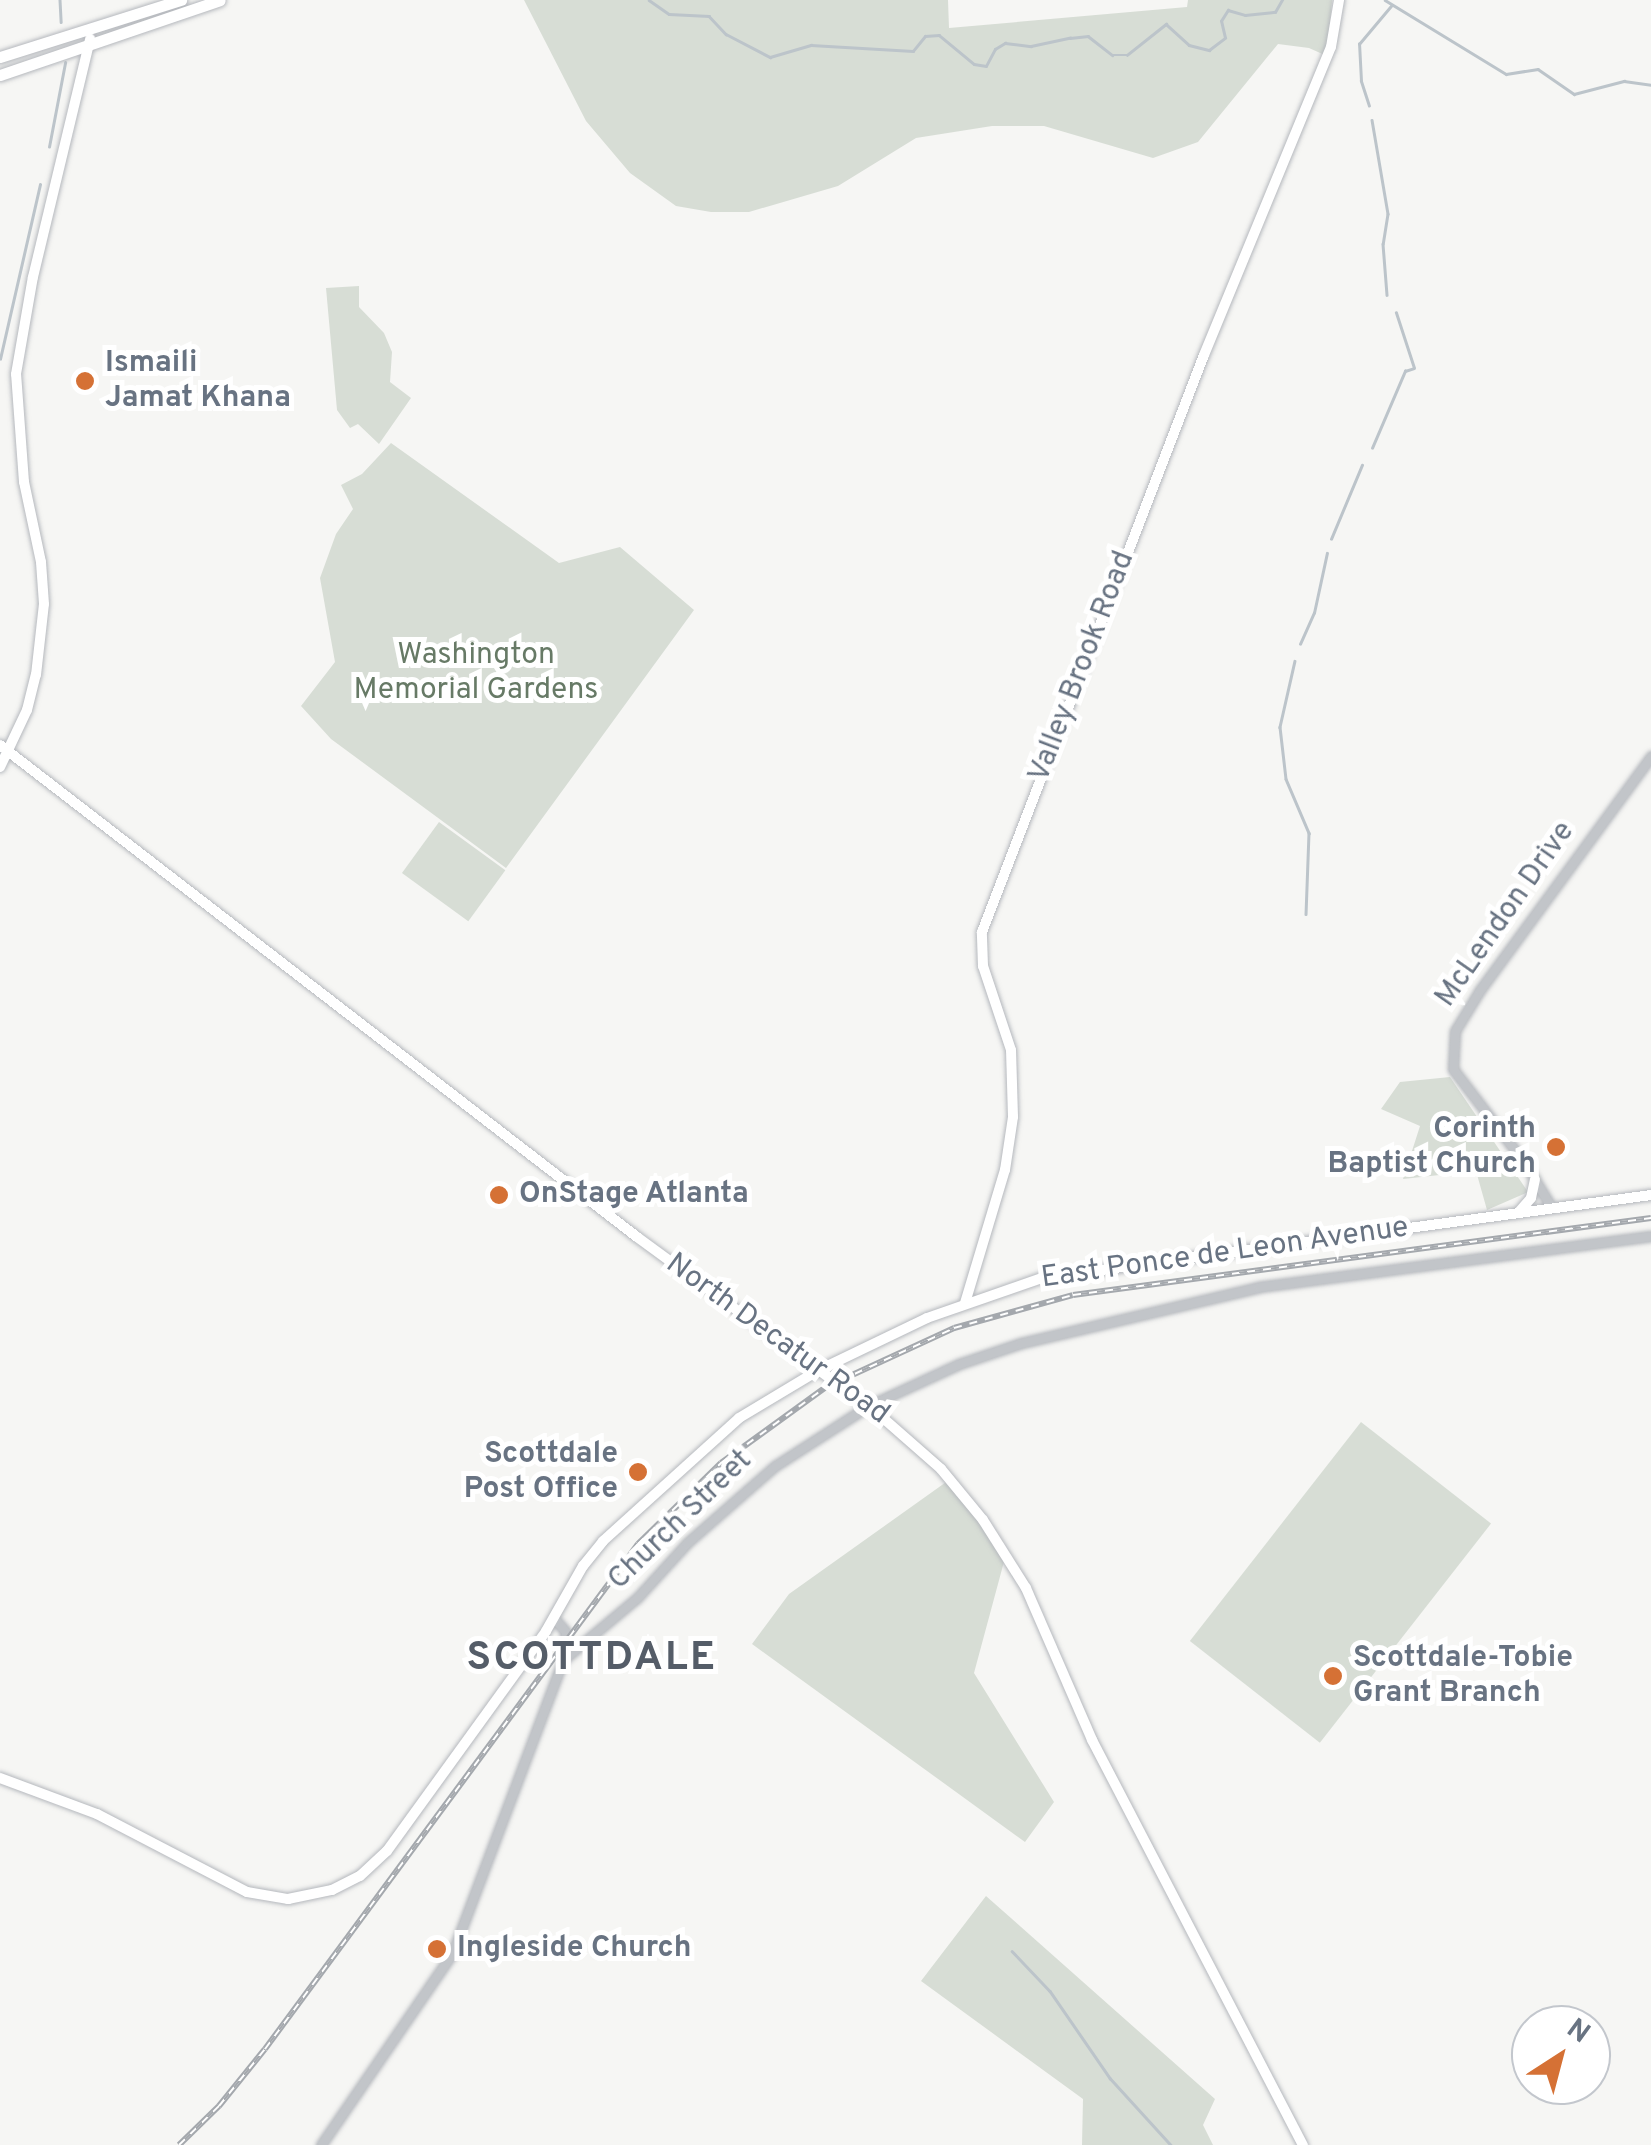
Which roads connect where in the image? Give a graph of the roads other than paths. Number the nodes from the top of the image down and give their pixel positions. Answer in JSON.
{"nodes":[{"id":1,"x":181,"y":0,"type":"edge"},
{"id":2,"x":220,"y":0,"type":"edge"},
{"id":3,"x":1339,"y":0,"type":"edge"},
{"id":4,"x":92,"y":29,"type":"junction"},
{"id":5,"x":90,"y":43,"type":"junction"},
{"id":6,"x":0,"y":57,"type":"edge"},
{"id":7,"x":0,"y":74,"type":"edge"},
{"id":8,"x":4,"y":748,"type":"edge"},
{"id":9,"x":1651,"y":756,"type":"edge"},
{"id":10,"x":0,"y":767,"type":"edge"},
{"id":11,"x":1534,"y":1179,"type":"junction"},
{"id":12,"x":1651,"y":1196,"type":"edge"},
{"id":13,"x":1552,"y":1208,"type":"junction"},
{"id":14,"x":1518,"y":1213,"type":"junction"},
{"id":15,"x":1651,"y":1236,"type":"edge"},
{"id":16,"x":965,"y":1303,"type":"junction"},
{"id":17,"x":819,"y":1370,"type":"junction"},
{"id":18,"x":868,"y":1406,"type":"junction"},
{"id":19,"x":554,"y":1618,"type":"junction"},
{"id":20,"x":563,"y":1660,"type":"junction"},
{"id":21,"x":0,"y":1778,"type":"edge"},
{"id":22,"x":321,"y":2145,"type":"edge"},
{"id":23,"x":1303,"y":2145,"type":"edge"}],
"edges":[{"from":1,"to":4,"type":"highway"},
{"from":2,"to":5,"type":"highway"},
{"from":3,"to":16,"type":"main road","name":"Valley Brook Road"},
{"from":4,"to":5,"type":"main road"},
{"from":4,"to":6,"type":"highway"},
{"from":5,"to":7,"type":"highway"},
{"from":5,"to":8,"type":"main road"},
{"from":8,"to":10,"type":"main road"},
{"from":8,"to":17,"type":"main road","name":"North Decatur Road"},
{"from":9,"to":11,"type":"street","name":"McLendon Drive"},
{"from":11,"to":13,"type":"street","name":"McLendon Drive"},
{"from":11,"to":14,"type":"main road"},
{"from":12,"to":13,"type":"main road","name":"East Ponce de Leon Avenue"},
{"from":13,"to":14,"type":"main road","name":"East Ponce de Leon Avenue"},
{"from":14,"to":16,"type":"main road","name":"East Ponce de Leon Avenue"},
{"from":15,"to":18,"type":"street","name":"Church Street"},
{"from":16,"to":17,"type":"main road","name":"East Ponce de Leon Avenue"},
{"from":17,"to":18,"type":"main road","name":"North Decatur Road"},
{"from":17,"to":19,"type":"main road","name":"East Ponce de Leon Avenue"},
{"from":18,"to":20,"type":"street","name":"Church Street"},
{"from":18,"to":23,"type":"main road","name":"North Decatur Road"},
{"from":19,"to":20,"type":"street"},
{"from":19,"to":21,"type":"main road","name":"East Ponce de Leon Avenue"},
{"from":20,"to":22,"type":"street"}]}
